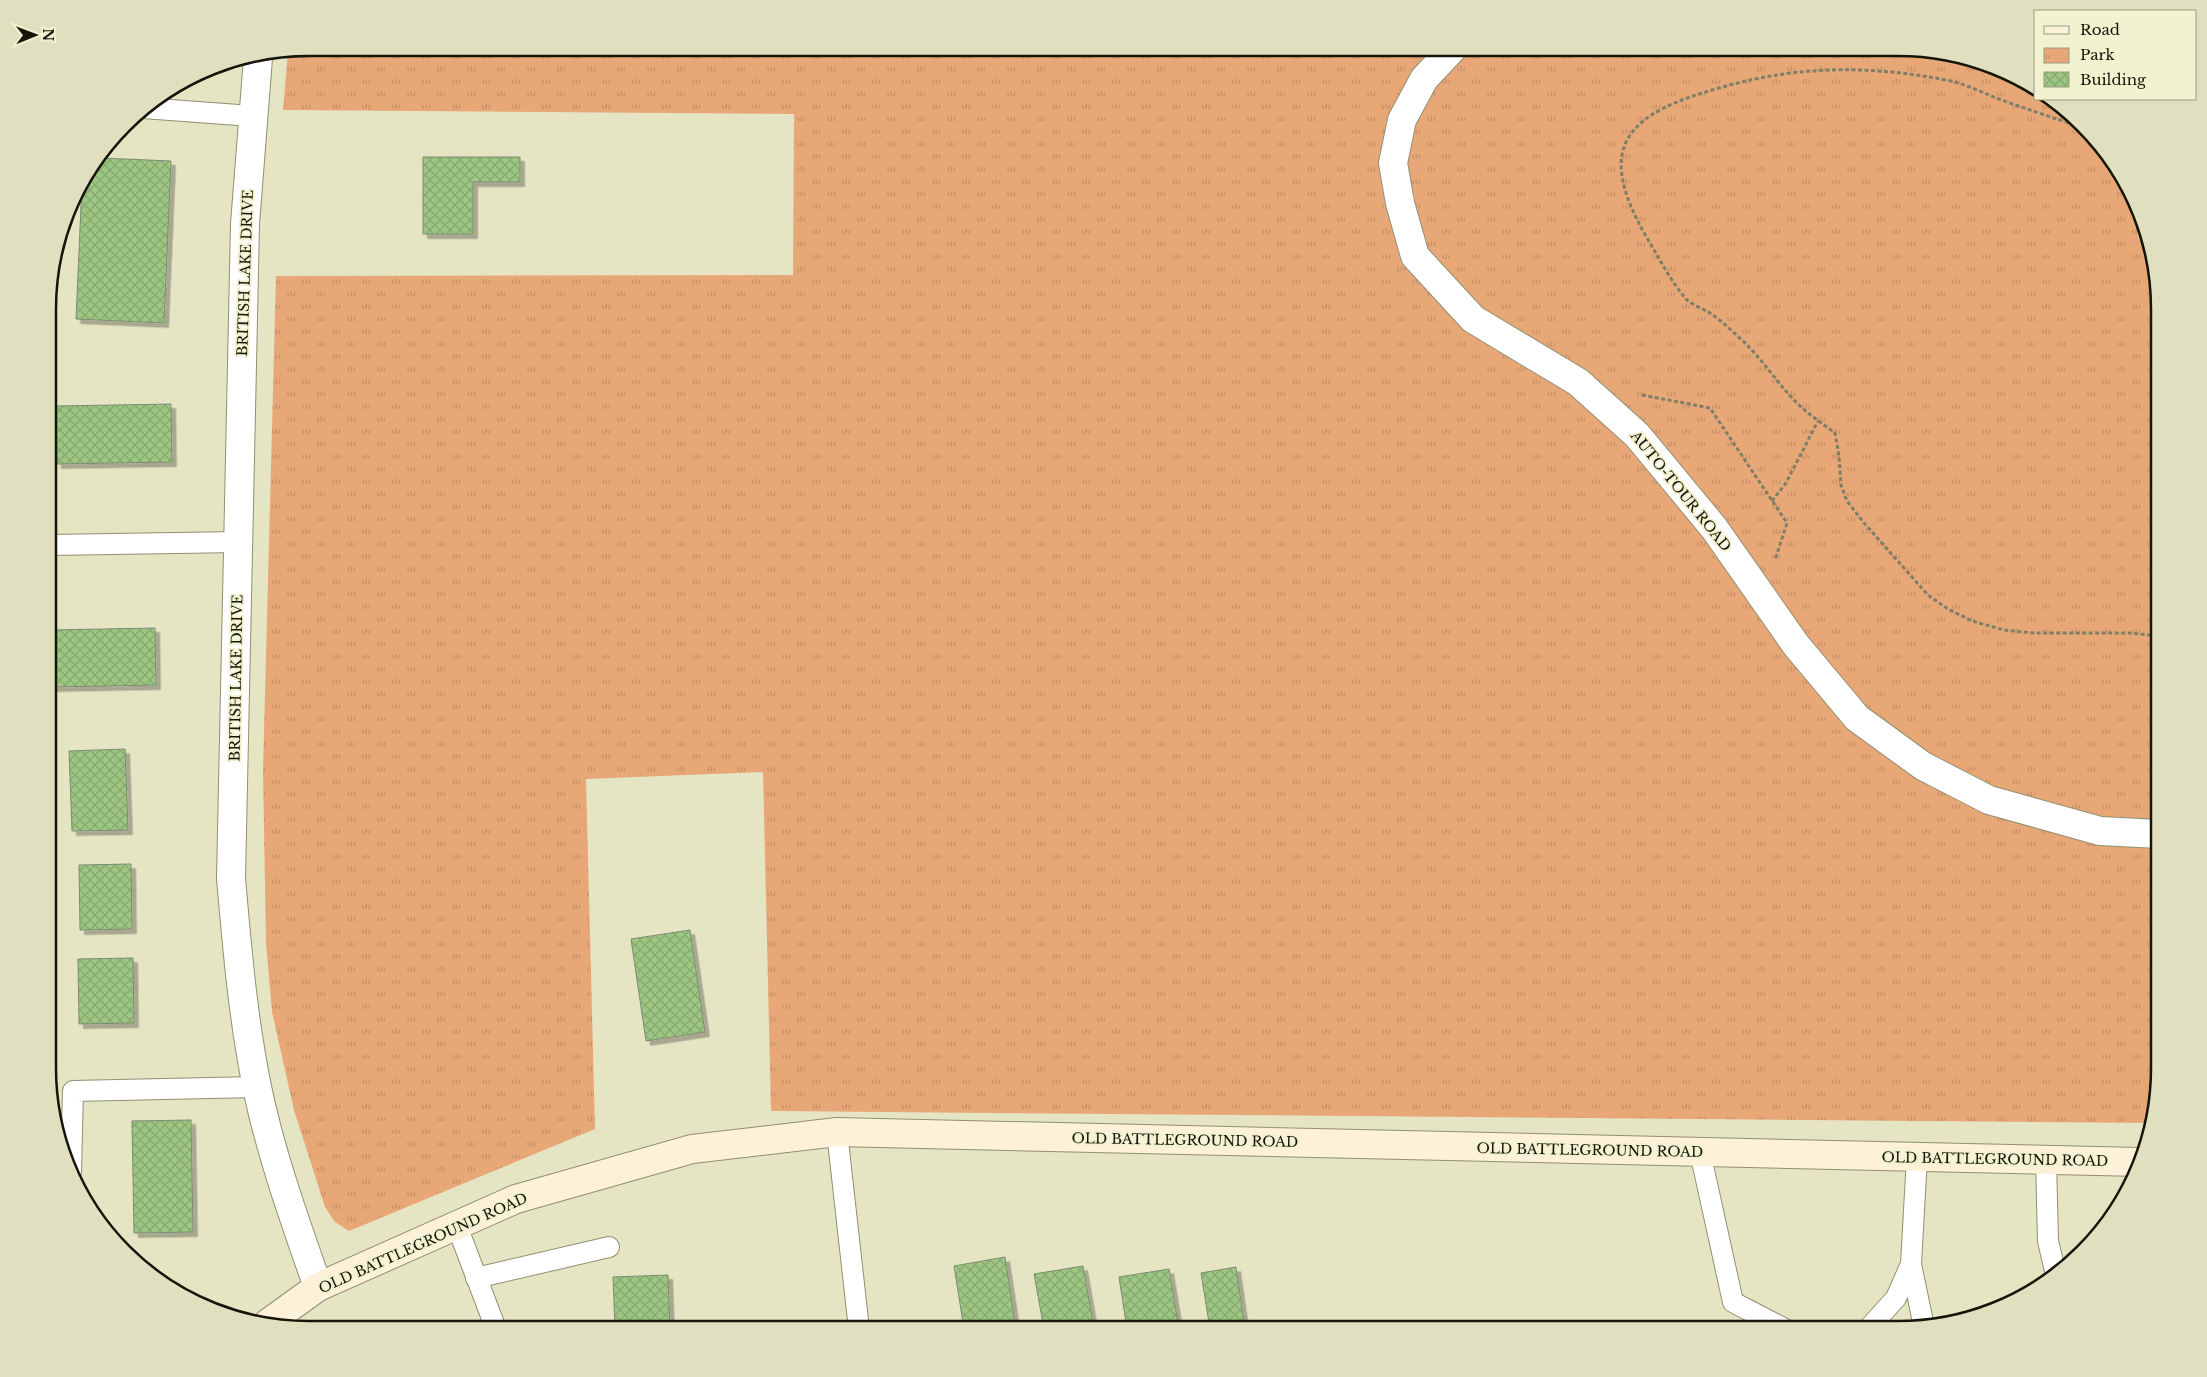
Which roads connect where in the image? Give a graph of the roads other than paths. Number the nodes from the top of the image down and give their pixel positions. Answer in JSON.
{"nodes":[{"id":1,"x":1446,"y":56,"type":"edge"},
{"id":2,"x":258,"y":62,"type":"edge"},
{"id":3,"x":155,"y":109,"type":"edge"},
{"id":4,"x":252,"y":116,"type":"junction"},
{"id":5,"x":239,"y":542,"type":"junction"},
{"id":6,"x":56,"y":545,"type":"edge"},
{"id":7,"x":2151,"y":834,"type":"edge"},
{"id":8,"x":257,"y":1087,"type":"junction"},
{"id":9,"x":837,"y":1132,"type":"junction"},
{"id":10,"x":1700,"y":1152,"type":"junction"},
{"id":11,"x":71,"y":1153,"type":"edge"},
{"id":12,"x":1917,"y":1157,"type":"junction"},
{"id":13,"x":2046,"y":1160,"type":"junction"},
{"id":14,"x":2132,"y":1162,"type":"edge"},
{"id":15,"x":457,"y":1226,"type":"junction"},
{"id":16,"x":608,"y":1247,"type":"dead end"},
{"id":17,"x":1911,"y":1264,"type":"junction"},
{"id":18,"x":2054,"y":1267,"type":"edge"},
{"id":19,"x":476,"y":1278,"type":"junction"},
{"id":20,"x":318,"y":1287,"type":"junction"},
{"id":21,"x":274,"y":1319,"type":"edge"},
{"id":22,"x":1922,"y":1320,"type":"edge"},
{"id":23,"x":493,"y":1321,"type":"edge"},
{"id":24,"x":858,"y":1321,"type":"edge"},
{"id":25,"x":1770,"y":1321,"type":"edge"},
{"id":26,"x":1875,"y":1321,"type":"edge"}],
"edges":[{"from":1,"to":7,"type":"street","name":"AUTO-TOUR ROAD"},
{"from":2,"to":4,"type":"street","name":"BRITISH LAKE DRIVE"},
{"from":3,"to":4,"type":"lane"},
{"from":4,"to":5,"type":"street","name":"BRITISH LAKE DRIVE"},
{"from":5,"to":6,"type":"lane"},
{"from":5,"to":8,"type":"street","name":"BRITISH LAKE DRIVE"},
{"from":8,"to":11,"type":"lane"},
{"from":8,"to":20,"type":"street","name":"BRITISH LAKE DRIVE"},
{"from":9,"to":10,"type":"street","name":"OLD BATTLEGROUND ROAD"},
{"from":9,"to":15,"type":"street","name":"OLD BATTLEGROUND ROAD"},
{"from":9,"to":24,"type":"lane"},
{"from":10,"to":12,"type":"street","name":"OLD BATTLEGROUND ROAD"},
{"from":10,"to":25,"type":"lane"},
{"from":12,"to":13,"type":"street","name":"OLD BATTLEGROUND ROAD"},
{"from":12,"to":17,"type":"lane"},
{"from":13,"to":14,"type":"street","name":"OLD BATTLEGROUND ROAD"},
{"from":13,"to":18,"type":"lane"},
{"from":15,"to":19,"type":"lane"},
{"from":15,"to":20,"type":"street","name":"OLD BATTLEGROUND ROAD"},
{"from":16,"to":19,"type":"lane"},
{"from":17,"to":22,"type":"lane"},
{"from":17,"to":26,"type":"lane"},
{"from":19,"to":23,"type":"lane"},
{"from":20,"to":21,"type":"street","name":"OLD BATTLEGROUND ROAD"}]}
